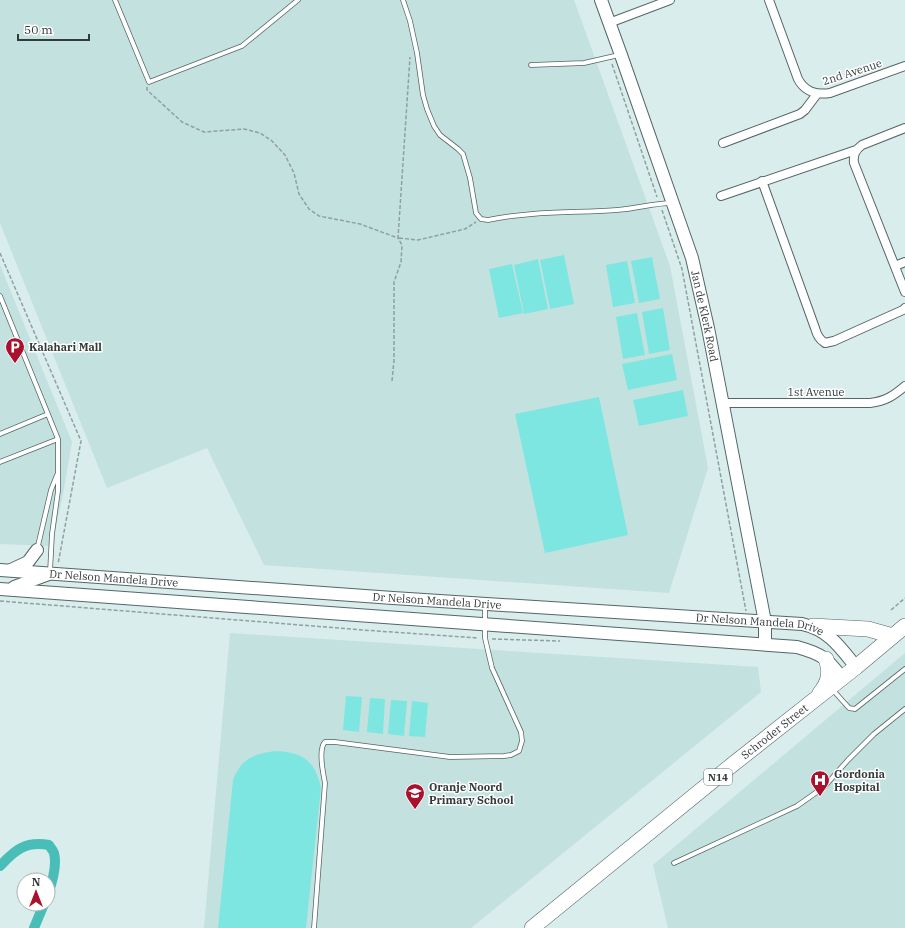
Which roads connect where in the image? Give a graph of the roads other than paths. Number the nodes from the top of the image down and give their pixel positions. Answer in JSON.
{"nodes":[{"id":1,"x":115,"y":0,"type":"edge"},
{"id":2,"x":298,"y":0,"type":"edge"},
{"id":3,"x":403,"y":0,"type":"edge"},
{"id":4,"x":600,"y":0,"type":"edge"},
{"id":5,"x":667,"y":0,"type":"edge"},
{"id":6,"x":769,"y":0,"type":"edge"},
{"id":7,"x":609,"y":23,"type":"junction"},
{"id":8,"x":615,"y":56,"type":"junction"},
{"id":9,"x":531,"y":65,"type":"dead end"},
{"id":10,"x":905,"y":66,"type":"edge"},
{"id":11,"x":817,"y":94,"type":"junction"},
{"id":12,"x":905,"y":128,"type":"edge"},
{"id":13,"x":723,"y":143,"type":"dead end"},
{"id":14,"x":856,"y":150,"type":"junction"},
{"id":15,"x":762,"y":181,"type":"junction"},
{"id":16,"x":721,"y":196,"type":"dead end"},
{"id":17,"x":674,"y":203,"type":"junction"},
{"id":18,"x":905,"y":262,"type":"edge"},
{"id":19,"x":895,"y":266,"type":"junction"},
{"id":20,"x":905,"y":292,"type":"edge"},
{"id":21,"x":0,"y":296,"type":"edge"},
{"id":22,"x":905,"y":308,"type":"edge"},
{"id":23,"x":905,"y":386,"type":"edge"},
{"id":24,"x":722,"y":404,"type":"junction"},
{"id":25,"x":48,"y":414,"type":"junction"},
{"id":26,"x":0,"y":434,"type":"edge"},
{"id":27,"x":58,"y":439,"type":"junction"},
{"id":28,"x":0,"y":462,"type":"edge"},
{"id":29,"x":57,"y":474,"type":"junction"},
{"id":30,"x":37,"y":553,"type":"joint"},
{"id":31,"x":5,"y":570,"type":"edge"},
{"id":32,"x":40,"y":572,"type":"junction"},
{"id":33,"x":4,"y":589,"type":"edge"},
{"id":34,"x":72,"y":594,"type":"junction"},
{"id":35,"x":485,"y":604,"type":"junction"},
{"id":36,"x":765,"y":622,"type":"junction"},
{"id":37,"x":485,"y":624,"type":"junction"},
{"id":38,"x":813,"y":626,"type":"junction"},
{"id":39,"x":905,"y":626,"type":"edge"},
{"id":40,"x":892,"y":636,"type":"junction"},
{"id":41,"x":765,"y":644,"type":"junction"},
{"id":42,"x":826,"y":659,"type":"junction"},
{"id":43,"x":856,"y":668,"type":"junction"},
{"id":44,"x":905,"y":669,"type":"edge"},
{"id":45,"x":837,"y":683,"type":"junction"},
{"id":46,"x":815,"y":701,"type":"junction"},
{"id":47,"x":905,"y":709,"type":"edge"},
{"id":48,"x":674,"y":864,"type":"dead end"},
{"id":49,"x":545,"y":923,"type":"edge"},
{"id":50,"x":314,"y":928,"type":"edge"},
{"id":51,"x":532,"y":928,"type":"edge"}],
"edges":[{"from":1,"to":2,"type":"lane"},
{"from":3,"to":17,"type":"lane"},
{"from":4,"to":7,"type":"street","name":"Jan de Klerk Road"},
{"from":5,"to":7,"type":"street"},
{"from":6,"to":11,"type":"street","name":"2nd Avenue"},
{"from":7,"to":8,"type":"street","name":"Jan de Klerk Road"},
{"from":8,"to":9,"type":"lane"},
{"from":8,"to":17,"type":"street","name":"Jan de Klerk Road"},
{"from":10,"to":11,"type":"street","name":"2nd Avenue"},
{"from":11,"to":13,"type":"street"},
{"from":12,"to":14,"type":"street"},
{"from":14,"to":15,"type":"street"},
{"from":14,"to":19,"type":"street"},
{"from":15,"to":16,"type":"street"},
{"from":15,"to":22,"type":"street"},
{"from":17,"to":24,"type":"street","name":"Jan de Klerk Road"},
{"from":18,"to":19,"type":"street"},
{"from":19,"to":20,"type":"street"},
{"from":21,"to":25,"type":"lane"},
{"from":23,"to":24,"type":"street","name":"1st Avenue"},
{"from":24,"to":36,"type":"street","name":"Jan de Klerk Road"},
{"from":25,"to":26,"type":"lane"},
{"from":25,"to":27,"type":"lane"},
{"from":27,"to":28,"type":"lane"},
{"from":27,"to":29,"type":"lane"},
{"from":29,"to":30,"type":"lane"},
{"from":29,"to":32,"type":"lane"},
{"from":30,"to":31,"type":"street"},
{"from":31,"to":32,"type":"street","name":"Dr Nelson Mandela Drive"},
{"from":32,"to":33,"type":"street"},
{"from":32,"to":34,"type":"street"},
{"from":32,"to":35,"type":"street","name":"Dr Nelson Mandela Drive"},
{"from":33,"to":34,"type":"street","name":"Dr Nelson Mandela Drive"},
{"from":34,"to":37,"type":"street","name":"Dr Nelson Mandela Drive"},
{"from":35,"to":36,"type":"street","name":"Dr Nelson Mandela Drive"},
{"from":35,"to":37,"type":"lane"},
{"from":36,"to":38,"type":"street","name":"Dr Nelson Mandela Drive"},
{"from":36,"to":41,"type":"street","name":"Jan de Klerk Road"},
{"from":37,"to":41,"type":"street","name":"Dr Nelson Mandela Drive"},
{"from":37,"to":50,"type":"lane"},
{"from":38,"to":40,"type":"highway"},
{"from":38,"to":43,"type":"street","name":"Dr Nelson Mandela Drive"},
{"from":39,"to":40,"type":"highway","name":"Schroder Street","number":"N14"},
{"from":40,"to":43,"type":"highway","name":"Schroder Street","number":"N14"},
{"from":41,"to":42,"type":"street","name":"Dr Nelson Mandela Drive"},
{"from":42,"to":45,"type":"street","name":"Dr Nelson Mandela Drive"},
{"from":42,"to":46,"type":"highway"},
{"from":43,"to":45,"type":"highway","name":"Schroder Street","number":"N14"},
{"from":44,"to":45,"type":"lane"},
{"from":45,"to":46,"type":"highway","name":"Schroder Street","number":"N14"},
{"from":46,"to":49,"type":"highway","name":"Schroder Street","number":"N14"},
{"from":47,"to":48,"type":"lane"},
{"from":49,"to":51,"type":"highway","name":"Schroder Street","number":"N14"}]}
